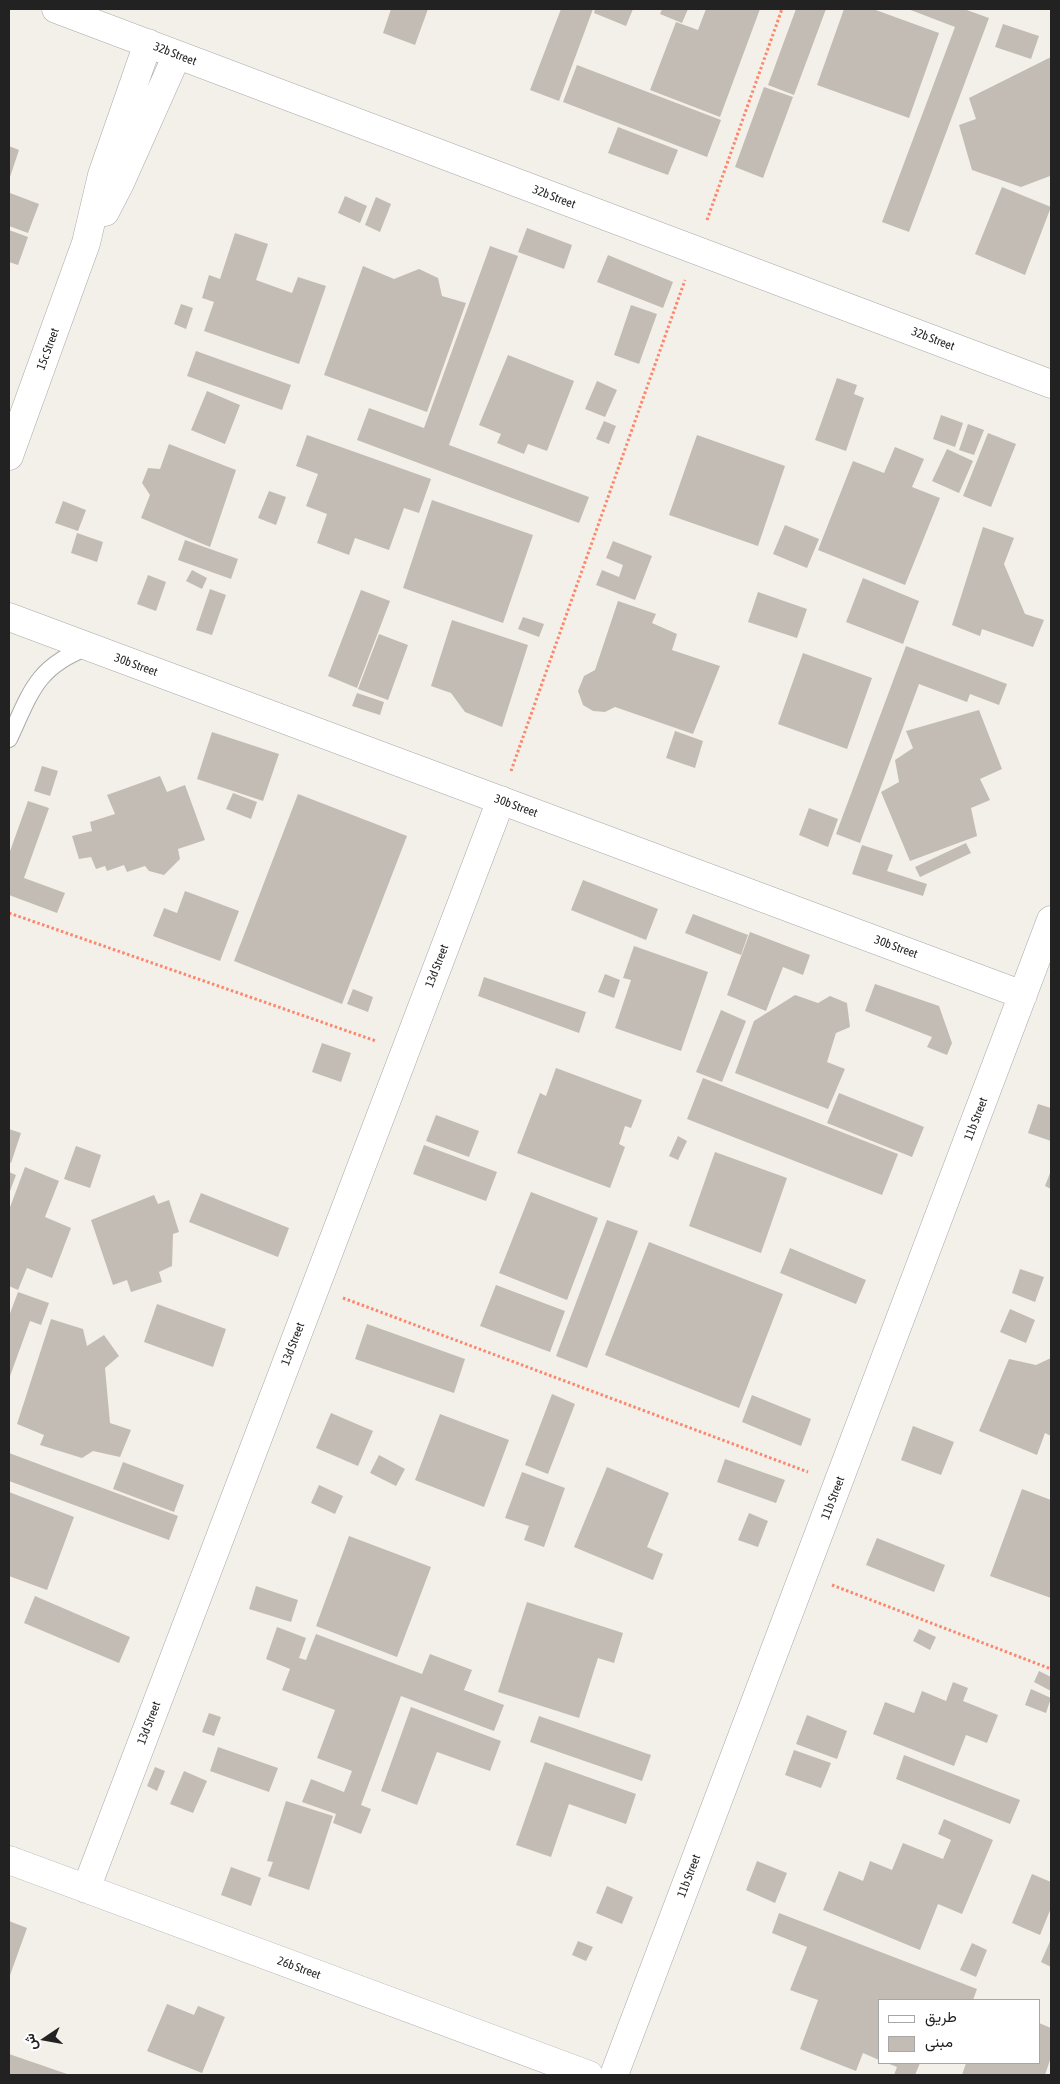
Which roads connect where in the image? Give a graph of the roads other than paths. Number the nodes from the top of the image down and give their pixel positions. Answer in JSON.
{"nodes":[{"id":1,"x":56,"y":9,"type":"edge"},
{"id":2,"x":148,"y":43,"type":"junction"},
{"id":3,"x":177,"y":55,"type":"junction"},
{"id":4,"x":86,"y":243,"type":"junction"},
{"id":5,"x":1051,"y":384,"type":"edge"},
{"id":6,"x":9,"y":456,"type":"edge"},
{"id":7,"x":9,"y":617,"type":"edge"},
{"id":8,"x":88,"y":647,"type":"junction"},
{"id":9,"x":9,"y":739,"type":"edge"},
{"id":10,"x":501,"y":800,"type":"junction"},
{"id":11,"x":1051,"y":920,"type":"edge"},
{"id":12,"x":1023,"y":995,"type":"junction"},
{"id":13,"x":9,"y":1860,"type":"edge"},
{"id":14,"x":86,"y":1889,"type":"junction"},
{"id":15,"x":589,"y":2075,"type":"edge"},
{"id":16,"x":614,"y":2075,"type":"edge"}],
"edges":[{"from":1,"to":2,"type":"street","name":"32b Street"},
{"from":2,"to":3,"type":"street","name":"32b Street"},
{"from":2,"to":4,"type":"street","name":"15c Street"},
{"from":3,"to":4,"type":"street","name":"15c Street"},
{"from":3,"to":5,"type":"street","name":"32b Street"},
{"from":4,"to":6,"type":"street","name":"15c Street"},
{"from":7,"to":8,"type":"street","name":"30b Street"},
{"from":8,"to":9,"type":"lane"},
{"from":8,"to":10,"type":"street","name":"30b Street"},
{"from":10,"to":12,"type":"street","name":"30b Street"},
{"from":10,"to":14,"type":"street","name":"13d Street"},
{"from":11,"to":12,"type":"street","name":"11b Street"},
{"from":12,"to":16,"type":"street","name":"11b Street"},
{"from":13,"to":14,"type":"street","name":"26b Street"},
{"from":14,"to":15,"type":"street","name":"26b Street"}]}
